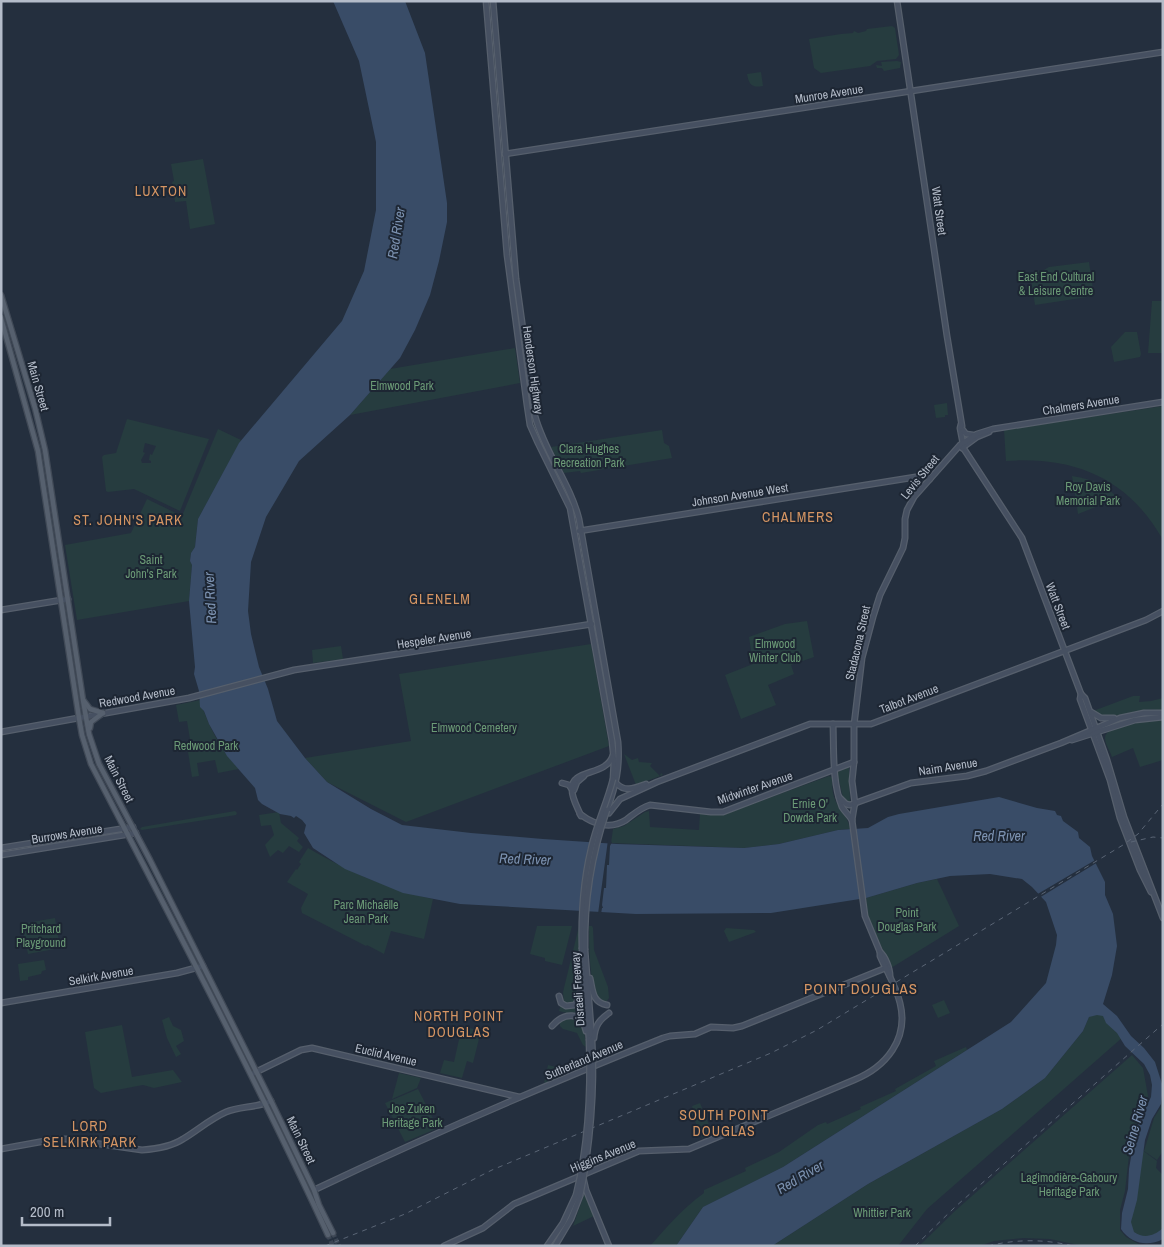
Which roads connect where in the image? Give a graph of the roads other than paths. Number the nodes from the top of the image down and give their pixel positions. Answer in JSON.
{"nodes":[{"id":1,"x":486,"y":1,"type":"edge"},
{"id":2,"x":493,"y":1,"type":"edge"},
{"id":3,"x":897,"y":1,"type":"edge"},
{"id":4,"x":495,"y":29,"type":"junction"},
{"id":5,"x":489,"y":30,"type":"junction"},
{"id":6,"x":1163,"y":52,"type":"edge"},
{"id":7,"x":911,"y":92,"type":"junction"},
{"id":8,"x":505,"y":154,"type":"junction"},
{"id":9,"x":500,"y":156,"type":"junction"},
{"id":10,"x":1,"y":295,"type":"edge"},
{"id":11,"x":1,"y":318,"type":"edge"},
{"id":12,"x":1163,"y":402,"type":"edge"},
{"id":13,"x":961,"y":424,"type":"junction"},
{"id":14,"x":1003,"y":427,"type":"junction"},
{"id":15,"x":963,"y":430,"type":"junction"},
{"id":16,"x":974,"y":435,"type":"junction"},
{"id":17,"x":965,"y":447,"type":"junction"},
{"id":18,"x":956,"y":451,"type":"junction"},
{"id":19,"x":928,"y":480,"type":"junction"},
{"id":20,"x":905,"y":519,"type":"joint"},
{"id":21,"x":581,"y":530,"type":"junction"},
{"id":22,"x":575,"y":532,"type":"junction"},
{"id":23,"x":68,"y":599,"type":"junction"},
{"id":24,"x":61,"y":600,"type":"junction"},
{"id":25,"x":1,"y":610,"type":"edge"},
{"id":26,"x":1163,"y":611,"type":"edge"},
{"id":27,"x":590,"y":614,"type":"junction"},
{"id":28,"x":597,"y":623,"type":"junction"},
{"id":29,"x":591,"y":624,"type":"junction"},
{"id":30,"x":578,"y":626,"type":"junction"},
{"id":31,"x":1064,"y":652,"type":"junction"},
{"id":32,"x":274,"y":675,"type":"joint"},
{"id":33,"x":1081,"y":694,"type":"junction"},
{"id":34,"x":83,"y":700,"type":"junction"},
{"id":35,"x":1090,"y":711,"type":"junction"},
{"id":36,"x":103,"y":713,"type":"junction"},
{"id":37,"x":1163,"y":713,"type":"edge"},
{"id":38,"x":86,"y":717,"type":"junction"},
{"id":39,"x":1163,"y":717,"type":"edge"},
{"id":40,"x":79,"y":718,"type":"junction"},
{"id":41,"x":1120,"y":718,"type":"junction"},
{"id":42,"x":833,"y":724,"type":"junction"},
{"id":43,"x":854,"y":725,"type":"junction"},
{"id":44,"x":1111,"y":727,"type":"junction"},
{"id":45,"x":613,"y":730,"type":"junction"},
{"id":46,"x":1094,"y":730,"type":"junction"},
{"id":47,"x":1,"y":732,"type":"edge"},
{"id":48,"x":89,"y":734,"type":"junction"},
{"id":49,"x":1102,"y":745,"type":"junction"},
{"id":50,"x":614,"y":751,"type":"junction"},
{"id":51,"x":854,"y":762,"type":"junction"},
{"id":52,"x":600,"y":769,"type":"junction"},
{"id":53,"x":835,"y":770,"type":"junction"},
{"id":54,"x":588,"y":774,"type":"junction"},
{"id":55,"x":614,"y":780,"type":"junction"},
{"id":56,"x":657,"y":782,"type":"junction"},
{"id":57,"x":562,"y":783,"type":"dead end"},
{"id":58,"x":571,"y":788,"type":"junction"},
{"id":59,"x":855,"y":792,"type":"junction"},
{"id":60,"x":573,"y":796,"type":"junction"},
{"id":61,"x":839,"y":797,"type":"junction"},
{"id":62,"x":866,"y":800,"type":"junction"},
{"id":63,"x":854,"y":804,"type":"junction"},
{"id":64,"x":608,"y":811,"type":"junction"},
{"id":65,"x":852,"y":820,"type":"junction"},
{"id":66,"x":133,"y":827,"type":"junction"},
{"id":67,"x":125,"y":828,"type":"junction"},
{"id":68,"x":136,"y":832,"type":"junction"},
{"id":69,"x":128,"y":834,"type":"junction"},
{"id":70,"x":1130,"y":839,"type":"junction"},
{"id":71,"x":1,"y":848,"type":"edge"},
{"id":72,"x":1,"y":855,"type":"edge"},
{"id":73,"x":1163,"y":918,"type":"edge"},
{"id":74,"x":584,"y":949,"type":"junction"},
{"id":75,"x":880,"y":954,"type":"junction"},
{"id":76,"x":586,"y":959,"type":"junction"},
{"id":77,"x":204,"y":966,"type":"junction"},
{"id":78,"x":887,"y":968,"type":"junction"},
{"id":79,"x":197,"y":969,"type":"junction"},
{"id":80,"x":869,"y":974,"type":"junction"},
{"id":81,"x":584,"y":976,"type":"junction"},
{"id":82,"x":559,"y":996,"type":"dead end"},
{"id":83,"x":1,"y":1003,"type":"edge"},
{"id":84,"x":608,"y":1005,"type":"dead end"},
{"id":85,"x":609,"y":1013,"type":"dead end"},
{"id":86,"x":552,"y":1026,"type":"dead end"},
{"id":87,"x":590,"y":1039,"type":"junction"},
{"id":88,"x":256,"y":1072,"type":"junction"},
{"id":89,"x":250,"y":1075,"type":"junction"},
{"id":90,"x":521,"y":1097,"type":"junction"},
{"id":91,"x":270,"y":1100,"type":"junction"},
{"id":92,"x":264,"y":1104,"type":"junction"},
{"id":93,"x":1,"y":1148,"type":"edge"},
{"id":94,"x":581,"y":1176,"type":"junction"},
{"id":95,"x":314,"y":1190,"type":"junction"},
{"id":96,"x":578,"y":1195,"type":"junction"},
{"id":97,"x":556,"y":1245,"type":"edge"},
{"id":98,"x":444,"y":1246,"type":"edge"},
{"id":99,"x":548,"y":1246,"type":"edge"},
{"id":100,"x":609,"y":1246,"type":"edge"}],
"edges":[{"from":1,"to":5,"type":"main road","name":"Henderson Highway"},
{"from":2,"to":4,"type":"main road","name":"Henderson Highway"},
{"from":3,"to":7,"type":"main road","name":"Watt Street"},
{"from":4,"to":5,"type":"main road"},
{"from":4,"to":8,"type":"main road","name":"Henderson Highway"},
{"from":5,"to":9,"type":"main road","name":"Henderson Highway"},
{"from":6,"to":7,"type":"main road","name":"Munroe Avenue"},
{"from":7,"to":8,"type":"main road","name":"Munroe Avenue"},
{"from":7,"to":13,"type":"main road","name":"Watt Street"},
{"from":8,"to":9,"type":"main road","name":"Munroe Avenue"},
{"from":8,"to":21,"type":"main road","name":"Henderson Highway"},
{"from":9,"to":22,"type":"main road","name":"Henderson Highway"},
{"from":10,"to":23,"type":"main road","name":"Main Street"},
{"from":11,"to":24,"type":"main road","name":"Main Street"},
{"from":12,"to":14,"type":"main road","name":"Chalmers Avenue"},
{"from":13,"to":15,"type":"main road","name":"Watt Street"},
{"from":13,"to":17,"type":"main road","name":"Watt Street"},
{"from":14,"to":16,"type":"main road","name":"Chalmers Avenue"},
{"from":14,"to":17,"type":"main road","name":"Chalmers Avenue"},
{"from":15,"to":16,"type":"main road"},
{"from":15,"to":17,"type":"main road","name":"Watt Street"},
{"from":16,"to":17,"type":"main road","name":"Chalmers Avenue"},
{"from":17,"to":18,"type":"main road"},
{"from":17,"to":18,"type":"main road","name":"Levis Street"},
{"from":17,"to":31,"type":"main road","name":"Watt Street"},
{"from":18,"to":19,"type":"main road","name":"Levis Street"},
{"from":19,"to":20,"type":"main road","name":"Levis Street"},
{"from":19,"to":21,"type":"main road","name":"Johnson Avenue West"},
{"from":20,"to":43,"type":"main road","name":"Stadacona Street"},
{"from":21,"to":22,"type":"main road","name":"Johnson Avenue West"},
{"from":21,"to":28,"type":"main road","name":"Henderson Highway"},
{"from":22,"to":27,"type":"main road","name":"Henderson Highway"},
{"from":23,"to":24,"type":"main road"},
{"from":23,"to":34,"type":"main road","name":"Main Street"},
{"from":24,"to":25,"type":"main road"},
{"from":24,"to":40,"type":"main road","name":"Main Street"},
{"from":26,"to":31,"type":"main road","name":"Talbot Avenue"},
{"from":27,"to":29,"type":"main road","name":"Henderson Highway"},
{"from":27,"to":30,"type":"main road"},
{"from":28,"to":29,"type":"main road","name":"Hespeler Avenue"},
{"from":28,"to":45,"type":"main road","name":"Henderson Highway"},
{"from":29,"to":30,"type":"main road","name":"Hespeler Avenue"},
{"from":29,"to":45,"type":"main road","name":"Henderson Highway"},
{"from":30,"to":32,"type":"main road","name":"Hespeler Avenue"},
{"from":31,"to":33,"type":"main road","name":"Watt Street"},
{"from":31,"to":43,"type":"main road","name":"Talbot Avenue"},
{"from":32,"to":36,"type":"main road","name":"Redwood Avenue"},
{"from":33,"to":35,"type":"main road","name":"Watt Street"},
{"from":33,"to":46,"type":"main road","name":"Watt Street"},
{"from":34,"to":36,"type":"main road"},
{"from":34,"to":38,"type":"main road","name":"Main Street"},
{"from":35,"to":41,"type":"main road"},
{"from":35,"to":46,"type":"main road","name":"Watt Street"},
{"from":36,"to":38,"type":"main road","name":"Redwood Avenue"},
{"from":36,"to":48,"type":"main road"},
{"from":37,"to":41,"type":"main road","name":"Nairn Avenue"},
{"from":38,"to":40,"type":"main road","name":"Redwood Avenue"},
{"from":38,"to":48,"type":"main road","name":"Main Street"},
{"from":39,"to":44,"type":"main road","name":"Nairn Avenue"},
{"from":40,"to":47,"type":"main road","name":"Redwood Avenue"},
{"from":40,"to":67,"type":"main road","name":"Main Street"},
{"from":41,"to":46,"type":"main road","name":"Nairn Avenue"},
{"from":42,"to":43,"type":"main road","name":"Talbot Avenue"},
{"from":42,"to":53,"type":"main road"},
{"from":42,"to":56,"type":"main road","name":"Talbot Avenue"},
{"from":43,"to":51,"type":"main road","name":"Stadacona Street"},
{"from":44,"to":46,"type":"main road","name":"Nairn Avenue"},
{"from":44,"to":49,"type":"main road"},
{"from":45,"to":50,"type":"main road","name":"Disraeli Freeway"},
{"from":45,"to":55,"type":"main road","name":"Disraeli Freeway"},
{"from":46,"to":49,"type":"main road","name":"Watt Street"},
{"from":46,"to":62,"type":"main road","name":"Nairn Avenue"},
{"from":46,"to":70,"type":"main road","name":"Watt Street"},
{"from":48,"to":66,"type":"main road","name":"Main Street"},
{"from":49,"to":70,"type":"main road","name":"Watt Street"},
{"from":50,"to":52,"type":"main road"},
{"from":50,"to":55,"type":"main road","name":"Disraeli Freeway"},
{"from":51,"to":53,"type":"main road","name":"Midwinter Avenue"},
{"from":51,"to":59,"type":"main road","name":"Stadacona Street"},
{"from":52,"to":54,"type":"main road"},
{"from":52,"to":55,"type":"main road"},
{"from":53,"to":60,"type":"main road","name":"Midwinter Avenue"},
{"from":53,"to":61,"type":"main road"},
{"from":54,"to":58,"type":"main road"},
{"from":54,"to":60,"type":"main road"},
{"from":55,"to":56,"type":"main road"},
{"from":55,"to":64,"type":"main road","name":"Disraeli Freeway"},
{"from":55,"to":74,"type":"main road","name":"Disraeli Freeway","bridge":true},
{"from":56,"to":64,"type":"main road"},
{"from":57,"to":58,"type":"main road"},
{"from":58,"to":60,"type":"main road","name":"Midwinter Avenue"},
{"from":59,"to":62,"type":"main road"},
{"from":59,"to":63,"type":"main road","name":"Stadacona Street"},
{"from":61,"to":63,"type":"main road"},
{"from":61,"to":65,"type":"main road"},
{"from":62,"to":63,"type":"main road","name":"Nairn Avenue"},
{"from":63,"to":65,"type":"main road","name":"Stadacona Street"},
{"from":64,"to":74,"type":"main road","name":"Disraeli Freeway","bridge":true},
{"from":65,"to":75,"type":"main road","name":"Higgins Avenue"},
{"from":66,"to":67,"type":"main road","name":"Burrows Avenue"},
{"from":66,"to":68,"type":"main road","name":"Main Street"},
{"from":67,"to":69,"type":"main road","name":"Main Street"},
{"from":67,"to":71,"type":"main road","name":"Burrows Avenue"},
{"from":68,"to":69,"type":"main road","name":"Burrows Avenue"},
{"from":68,"to":77,"type":"main road","name":"Main Street"},
{"from":69,"to":72,"type":"main road","name":"Burrows Avenue"},
{"from":69,"to":79,"type":"main road","name":"Main Street"},
{"from":70,"to":73,"type":"main road"},
{"from":74,"to":76,"type":"main road","name":"Disraeli Freeway"},
{"from":74,"to":81,"type":"main road","name":"Disraeli Freeway"},
{"from":75,"to":78,"type":"main road","name":"Higgins Avenue"},
{"from":75,"to":80,"type":"main road"},
{"from":76,"to":84,"type":"main road"},
{"from":76,"to":87,"type":"main road","name":"Disraeli Freeway"},
{"from":77,"to":79,"type":"main road","name":"Selkirk Avenue"},
{"from":77,"to":88,"type":"main road","name":"Main Street"},
{"from":78,"to":80,"type":"main road","name":"Sutherland Avenue"},
{"from":78,"to":94,"type":"main road","name":"Higgins Avenue"},
{"from":79,"to":83,"type":"main road","name":"Selkirk Avenue"},
{"from":79,"to":89,"type":"main road","name":"Main Street"},
{"from":80,"to":90,"type":"main road","name":"Sutherland Avenue"},
{"from":81,"to":82,"type":"main road"},
{"from":81,"to":87,"type":"main road","name":"Disraeli Freeway"},
{"from":85,"to":87,"type":"main road"},
{"from":86,"to":87,"type":"main road"},
{"from":87,"to":96,"type":"main road","name":"Disraeli Freeway","bridge":true},
{"from":88,"to":89,"type":"main road","name":"Euclid Avenue"},
{"from":88,"to":90,"type":"main road","name":"Euclid Avenue"},
{"from":88,"to":91,"type":"main road","name":"Main Street"},
{"from":89,"to":92,"type":"main road","name":"Main Street"},
{"from":90,"to":95,"type":"main road","name":"Sutherland Avenue"},
{"from":91,"to":92,"type":"main road"},
{"from":91,"to":95,"type":"main road","name":"Main Street"},
{"from":92,"to":93,"type":"main road"},
{"from":92,"to":95,"type":"main road","name":"Main Street"},
{"from":94,"to":98,"type":"main road","name":"Higgins Avenue"},
{"from":94,"to":100,"type":"main road"},
{"from":96,"to":97,"type":"main road","name":"Disraeli Freeway"},
{"from":96,"to":99,"type":"main road","name":"Disraeli Freeway"}]}
